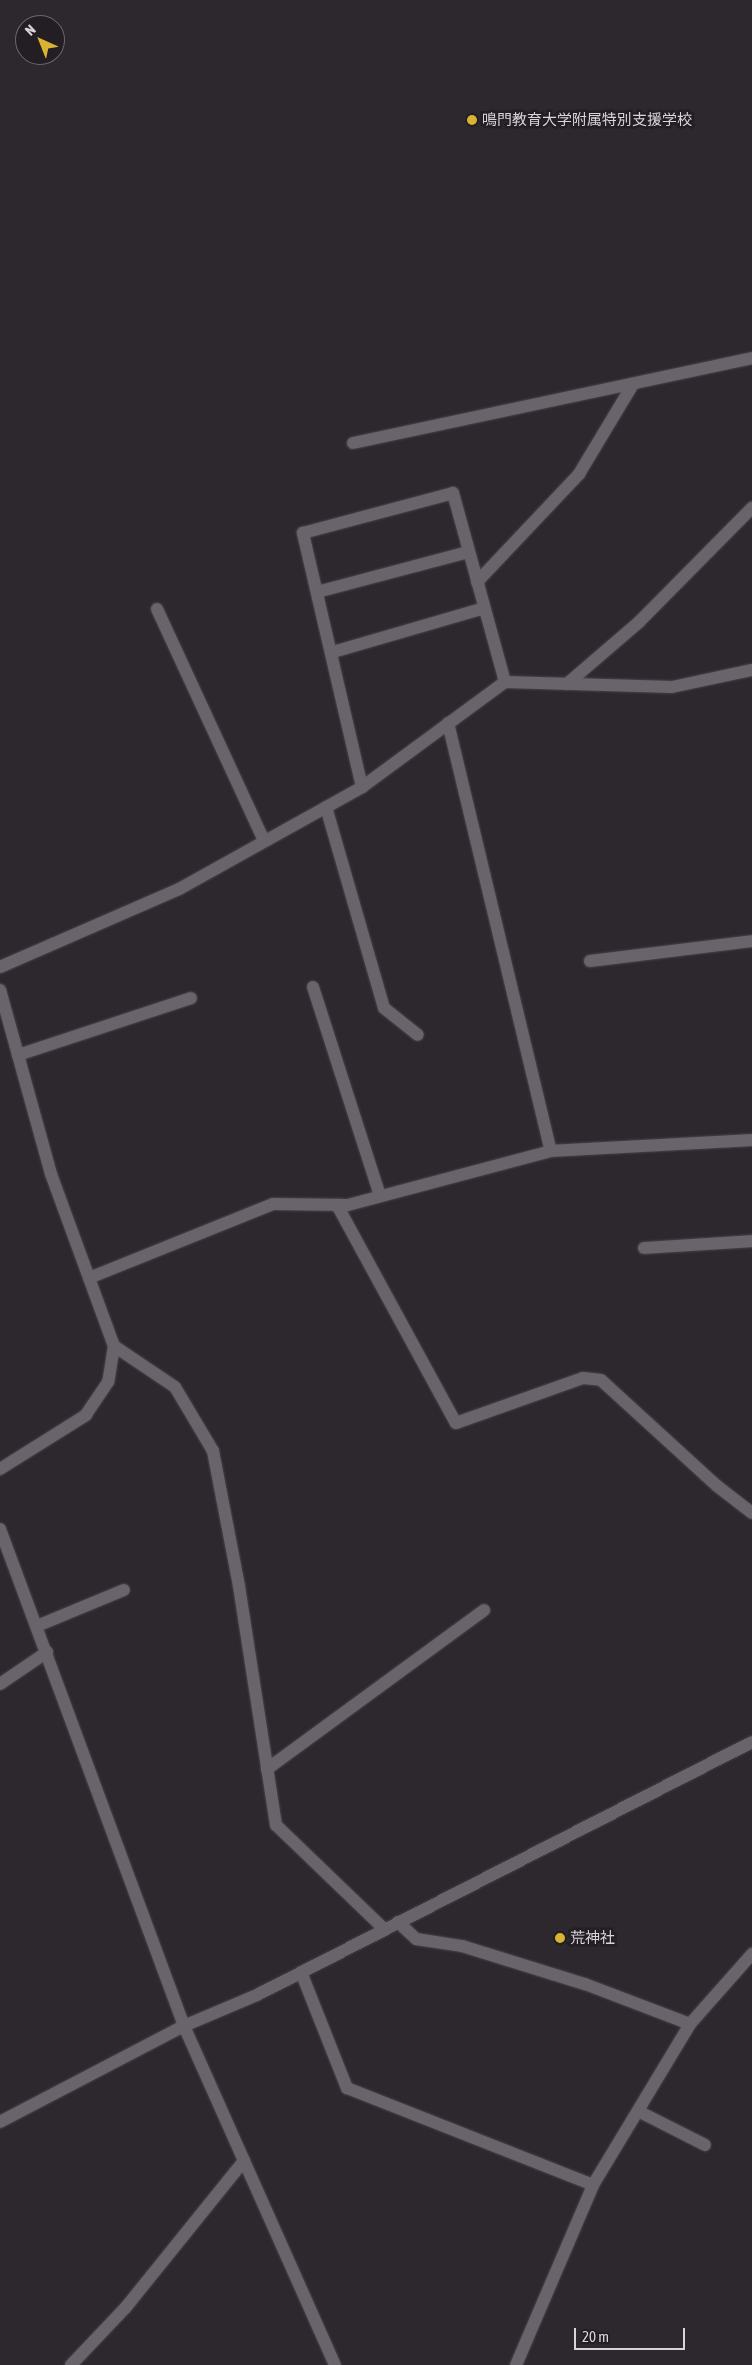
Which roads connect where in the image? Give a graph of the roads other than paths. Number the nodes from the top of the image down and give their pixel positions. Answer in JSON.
{"nodes":[{"id":1,"x":752,"y":358,"type":"edge"},
{"id":2,"x":632,"y":384,"type":"junction"},
{"id":3,"x":353,"y":443,"type":"dead end"},
{"id":4,"x":752,"y":508,"type":"edge"},
{"id":5,"x":468,"y":552,"type":"junction"},
{"id":6,"x":476,"y":582,"type":"junction"},
{"id":7,"x":317,"y":592,"type":"junction"},
{"id":8,"x":484,"y":608,"type":"junction"},
{"id":9,"x":157,"y":609,"type":"dead end"},
{"id":10,"x":333,"y":652,"type":"junction"},
{"id":11,"x":752,"y":670,"type":"edge"},
{"id":12,"x":505,"y":682,"type":"junction"},
{"id":13,"x":567,"y":684,"type":"junction"},
{"id":14,"x":448,"y":723,"type":"junction"},
{"id":15,"x":362,"y":787,"type":"junction"},
{"id":16,"x":326,"y":808,"type":"junction"},
{"id":17,"x":264,"y":841,"type":"junction"},
{"id":18,"x":752,"y":941,"type":"edge"},
{"id":19,"x":590,"y":961,"type":"dead end"},
{"id":20,"x":0,"y":967,"type":"edge"},
{"id":21,"x":313,"y":987,"type":"dead end"},
{"id":22,"x":0,"y":990,"type":"edge"},
{"id":23,"x":191,"y":998,"type":"dead end"},
{"id":24,"x":418,"y":1035,"type":"dead end"},
{"id":25,"x":18,"y":1055,"type":"junction"},
{"id":26,"x":752,"y":1140,"type":"edge"},
{"id":27,"x":551,"y":1150,"type":"junction"},
{"id":28,"x":380,"y":1196,"type":"junction"},
{"id":29,"x":337,"y":1205,"type":"junction"},
{"id":30,"x":752,"y":1241,"type":"edge"},
{"id":31,"x":644,"y":1248,"type":"dead end"},
{"id":32,"x":89,"y":1278,"type":"junction"},
{"id":33,"x":114,"y":1346,"type":"junction"},
{"id":34,"x":0,"y":1469,"type":"edge"},
{"id":35,"x":752,"y":1513,"type":"edge"},
{"id":36,"x":0,"y":1529,"type":"edge"},
{"id":37,"x":124,"y":1590,"type":"dead end"},
{"id":38,"x":484,"y":1610,"type":"dead end"},
{"id":39,"x":37,"y":1626,"type":"junction"},
{"id":40,"x":47,"y":1652,"type":"junction"},
{"id":41,"x":0,"y":1684,"type":"edge"},
{"id":42,"x":752,"y":1742,"type":"edge"},
{"id":43,"x":267,"y":1769,"type":"junction"},
{"id":44,"x":398,"y":1922,"type":"junction"},
{"id":45,"x":384,"y":1929,"type":"junction"},
{"id":46,"x":752,"y":1954,"type":"edge"},
{"id":47,"x":301,"y":1972,"type":"junction"},
{"id":48,"x":690,"y":2024,"type":"junction"},
{"id":49,"x":184,"y":2026,"type":"junction"},
{"id":50,"x":638,"y":2111,"type":"junction"},
{"id":51,"x":0,"y":2122,"type":"edge"},
{"id":52,"x":705,"y":2145,"type":"dead end"},
{"id":53,"x":244,"y":2161,"type":"junction"},
{"id":54,"x":593,"y":2185,"type":"junction"},
{"id":55,"x":336,"y":2364,"type":"edge"},
{"id":56,"x":71,"y":2365,"type":"edge"},
{"id":57,"x":516,"y":2365,"type":"edge"}],
"edges":[{"from":1,"to":2,"type":"street"},
{"from":2,"to":3,"type":"street"},
{"from":2,"to":6,"type":"street"},
{"from":4,"to":13,"type":"street"},
{"from":5,"to":6,"type":"street"},
{"from":5,"to":7,"type":"street"},
{"from":5,"to":7,"type":"street"},
{"from":6,"to":8,"type":"street"},
{"from":7,"to":10,"type":"street"},
{"from":8,"to":10,"type":"street"},
{"from":8,"to":12,"type":"street"},
{"from":9,"to":17,"type":"street"},
{"from":10,"to":15,"type":"street"},
{"from":11,"to":13,"type":"street"},
{"from":12,"to":13,"type":"street"},
{"from":12,"to":14,"type":"street"},
{"from":14,"to":15,"type":"street"},
{"from":14,"to":27,"type":"street"},
{"from":15,"to":16,"type":"street"},
{"from":16,"to":17,"type":"street"},
{"from":16,"to":24,"type":"street"},
{"from":17,"to":20,"type":"street"},
{"from":18,"to":19,"type":"street"},
{"from":21,"to":28,"type":"street"},
{"from":22,"to":25,"type":"street"},
{"from":23,"to":25,"type":"street"},
{"from":25,"to":32,"type":"street"},
{"from":26,"to":27,"type":"street"},
{"from":27,"to":28,"type":"street"},
{"from":28,"to":29,"type":"street"},
{"from":29,"to":32,"type":"street"},
{"from":29,"to":35,"type":"street"},
{"from":30,"to":31,"type":"street"},
{"from":32,"to":33,"type":"street"},
{"from":33,"to":34,"type":"street"},
{"from":33,"to":43,"type":"street"},
{"from":36,"to":39,"type":"street"},
{"from":37,"to":39,"type":"street"},
{"from":38,"to":43,"type":"street"},
{"from":39,"to":40,"type":"street"},
{"from":40,"to":41,"type":"street"},
{"from":40,"to":49,"type":"street"},
{"from":42,"to":44,"type":"street"},
{"from":43,"to":45,"type":"street"},
{"from":44,"to":45,"type":"street"},
{"from":44,"to":48,"type":"street"},
{"from":45,"to":47,"type":"street"},
{"from":46,"to":48,"type":"street"},
{"from":47,"to":49,"type":"street"},
{"from":47,"to":54,"type":"street"},
{"from":48,"to":50,"type":"street"},
{"from":49,"to":51,"type":"street"},
{"from":49,"to":53,"type":"street"},
{"from":50,"to":52,"type":"street"},
{"from":50,"to":54,"type":"street"},
{"from":53,"to":55,"type":"street"},
{"from":53,"to":56,"type":"street"},
{"from":54,"to":57,"type":"street"}]}
